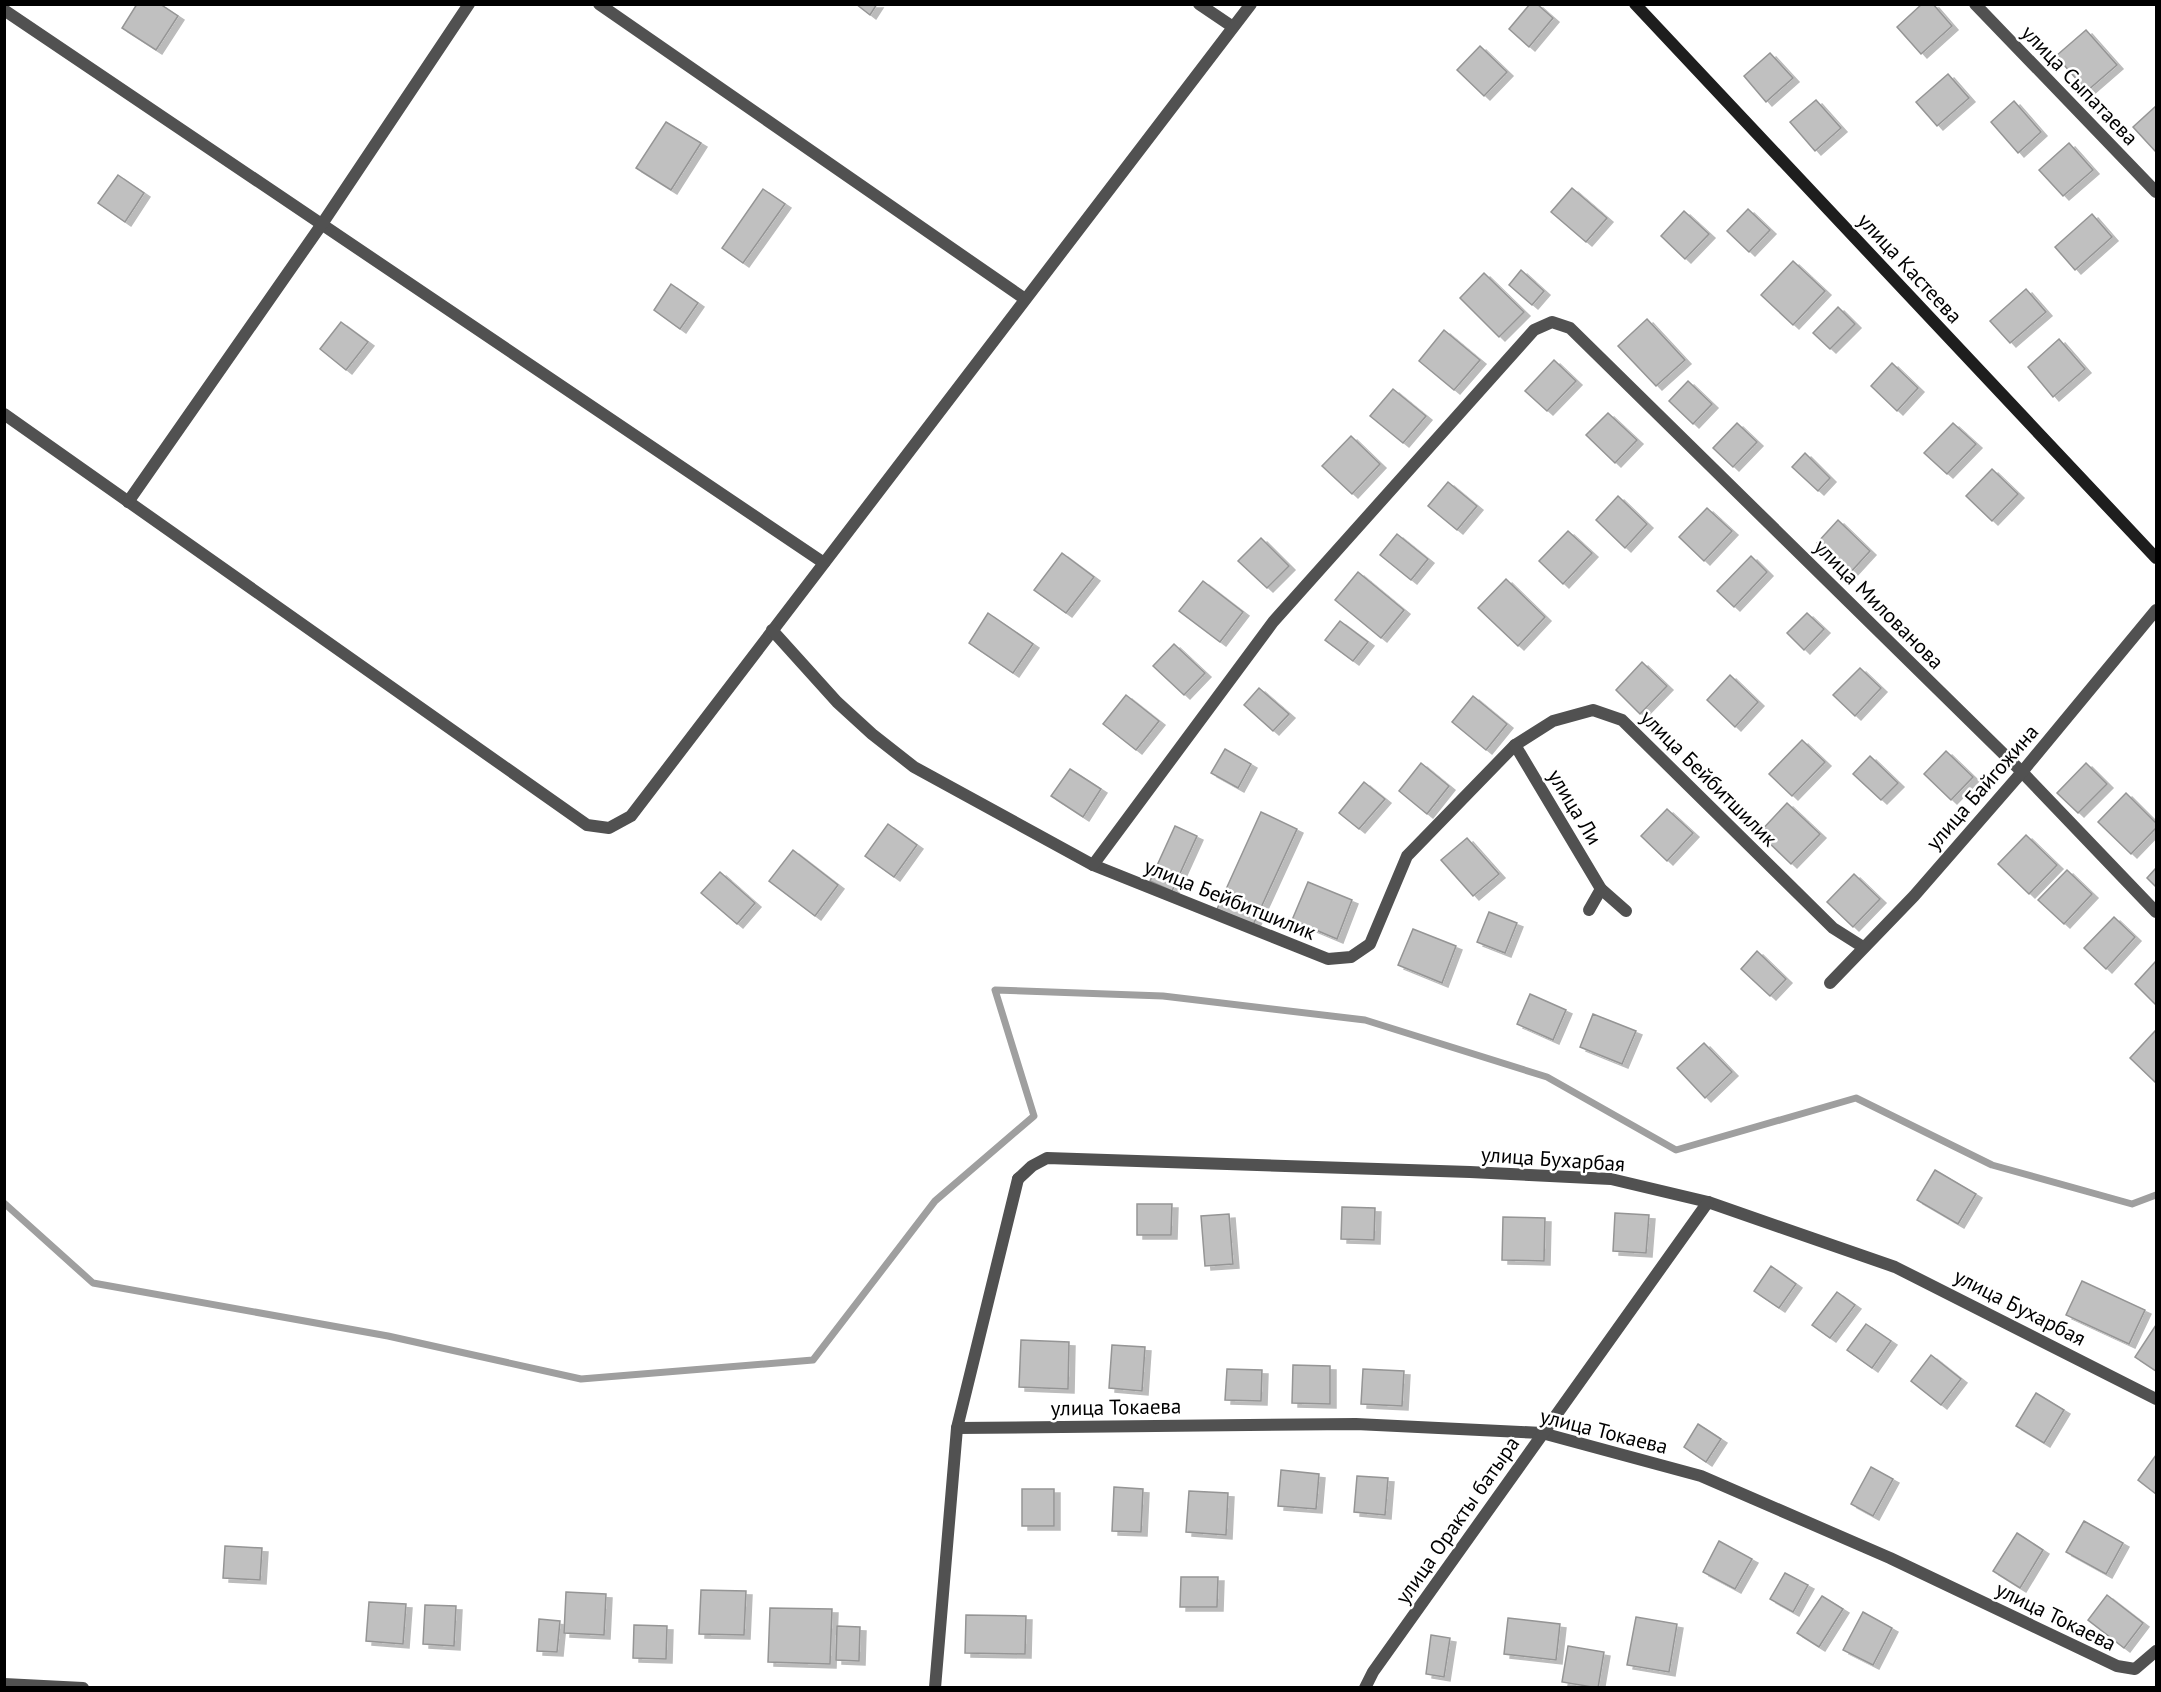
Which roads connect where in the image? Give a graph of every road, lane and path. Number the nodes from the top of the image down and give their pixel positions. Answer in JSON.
{"nodes":[{"id":1,"x":469,"y":4,"type":"edge"},
{"id":2,"x":599,"y":4,"type":"edge"},
{"id":3,"x":1199,"y":4,"type":"edge"},
{"id":4,"x":1251,"y":4,"type":"edge"},
{"id":5,"x":1635,"y":4,"type":"edge"},
{"id":6,"x":1975,"y":4,"type":"edge"},
{"id":7,"x":4,"y":10,"type":"edge"},
{"id":8,"x":1233,"y":27,"type":"junction"},
{"id":9,"x":2157,"y":192,"type":"edge"},
{"id":10,"x":322,"y":224,"type":"junction"},
{"id":11,"x":1025,"y":299,"type":"junction"},
{"id":12,"x":4,"y":414,"type":"edge"},
{"id":13,"x":128,"y":502,"type":"junction"},
{"id":14,"x":2157,"y":558,"type":"edge"},
{"id":15,"x":824,"y":563,"type":"junction"},
{"id":16,"x":2157,"y":610,"type":"edge"},
{"id":17,"x":772,"y":630,"type":"junction"},
{"id":18,"x":1515,"y":745,"type":"junction"},
{"id":19,"x":2022,"y":772,"type":"junction"},
{"id":20,"x":1093,"y":865,"type":"junction"},
{"id":21,"x":1601,"y":889,"type":"junction"},
{"id":22,"x":1589,"y":910,"type":"dead end"},
{"id":23,"x":1626,"y":910,"type":"dead end"},
{"id":24,"x":2157,"y":912,"type":"edge"},
{"id":25,"x":1863,"y":947,"type":"junction"},
{"id":26,"x":1830,"y":983,"type":"dead end"},
{"id":27,"x":1708,"y":1202,"type":"junction"},
{"id":28,"x":2157,"y":1399,"type":"edge"},
{"id":29,"x":957,"y":1428,"type":"junction"},
{"id":30,"x":1542,"y":1434,"type":"junction"},
{"id":31,"x":2157,"y":1651,"type":"edge"},
{"id":32,"x":4,"y":1684,"type":"edge"},
{"id":33,"x":83,"y":1688,"type":"edge"},
{"id":34,"x":934,"y":1688,"type":"edge"},
{"id":35,"x":1365,"y":1688,"type":"edge"}],
"edges":[{"from":1,"to":10,"type":"street"},
{"from":2,"to":11,"type":"street"},
{"from":3,"to":8,"type":"street"},
{"from":4,"to":8,"type":"street"},
{"from":5,"to":14,"type":"street","name":"улица Кастеева"},
{"from":6,"to":9,"type":"street","name":"улица Сыпатаева"},
{"from":7,"to":10,"type":"street"},
{"from":8,"to":11,"type":"street"},
{"from":10,"to":13,"type":"street"},
{"from":10,"to":15,"type":"street"},
{"from":11,"to":15,"type":"street"},
{"from":12,"to":13,"type":"street"},
{"from":13,"to":17,"type":"street"},
{"from":15,"to":17,"type":"street"},
{"from":16,"to":19,"type":"street","name":"улица Байгожина"},
{"from":17,"to":20,"type":"street","name":"улица Бейбитшилик"},
{"from":18,"to":20,"type":"street","name":"улица Бейбитшилик"},
{"from":18,"to":21,"type":"street","name":"улица Ли"},
{"from":18,"to":25,"type":"street","name":"улица Бейбитшилик"},
{"from":19,"to":20,"type":"street","name":"улица Милованова"},
{"from":19,"to":24,"type":"street","name":"улица Милованова"},
{"from":19,"to":25,"type":"street","name":"улица Байгожина"},
{"from":21,"to":22,"type":"street"},
{"from":21,"to":23,"type":"street","name":"улица Ли"},
{"from":25,"to":26,"type":"street","name":"улица Байгожина"},
{"from":27,"to":28,"type":"street","name":"улица Бухарбая"},
{"from":27,"to":29,"type":"street","name":"улица Бухарбая"},
{"from":27,"to":30,"type":"street","name":"улица Оракты батыра"},
{"from":29,"to":30,"type":"street","name":"улица Токаева"},
{"from":29,"to":34,"type":"street"},
{"from":30,"to":31,"type":"street","name":"улица Токаева"},
{"from":30,"to":35,"type":"street","name":"улица Оракты батыра"},
{"from":32,"to":33,"type":"street"}]}
